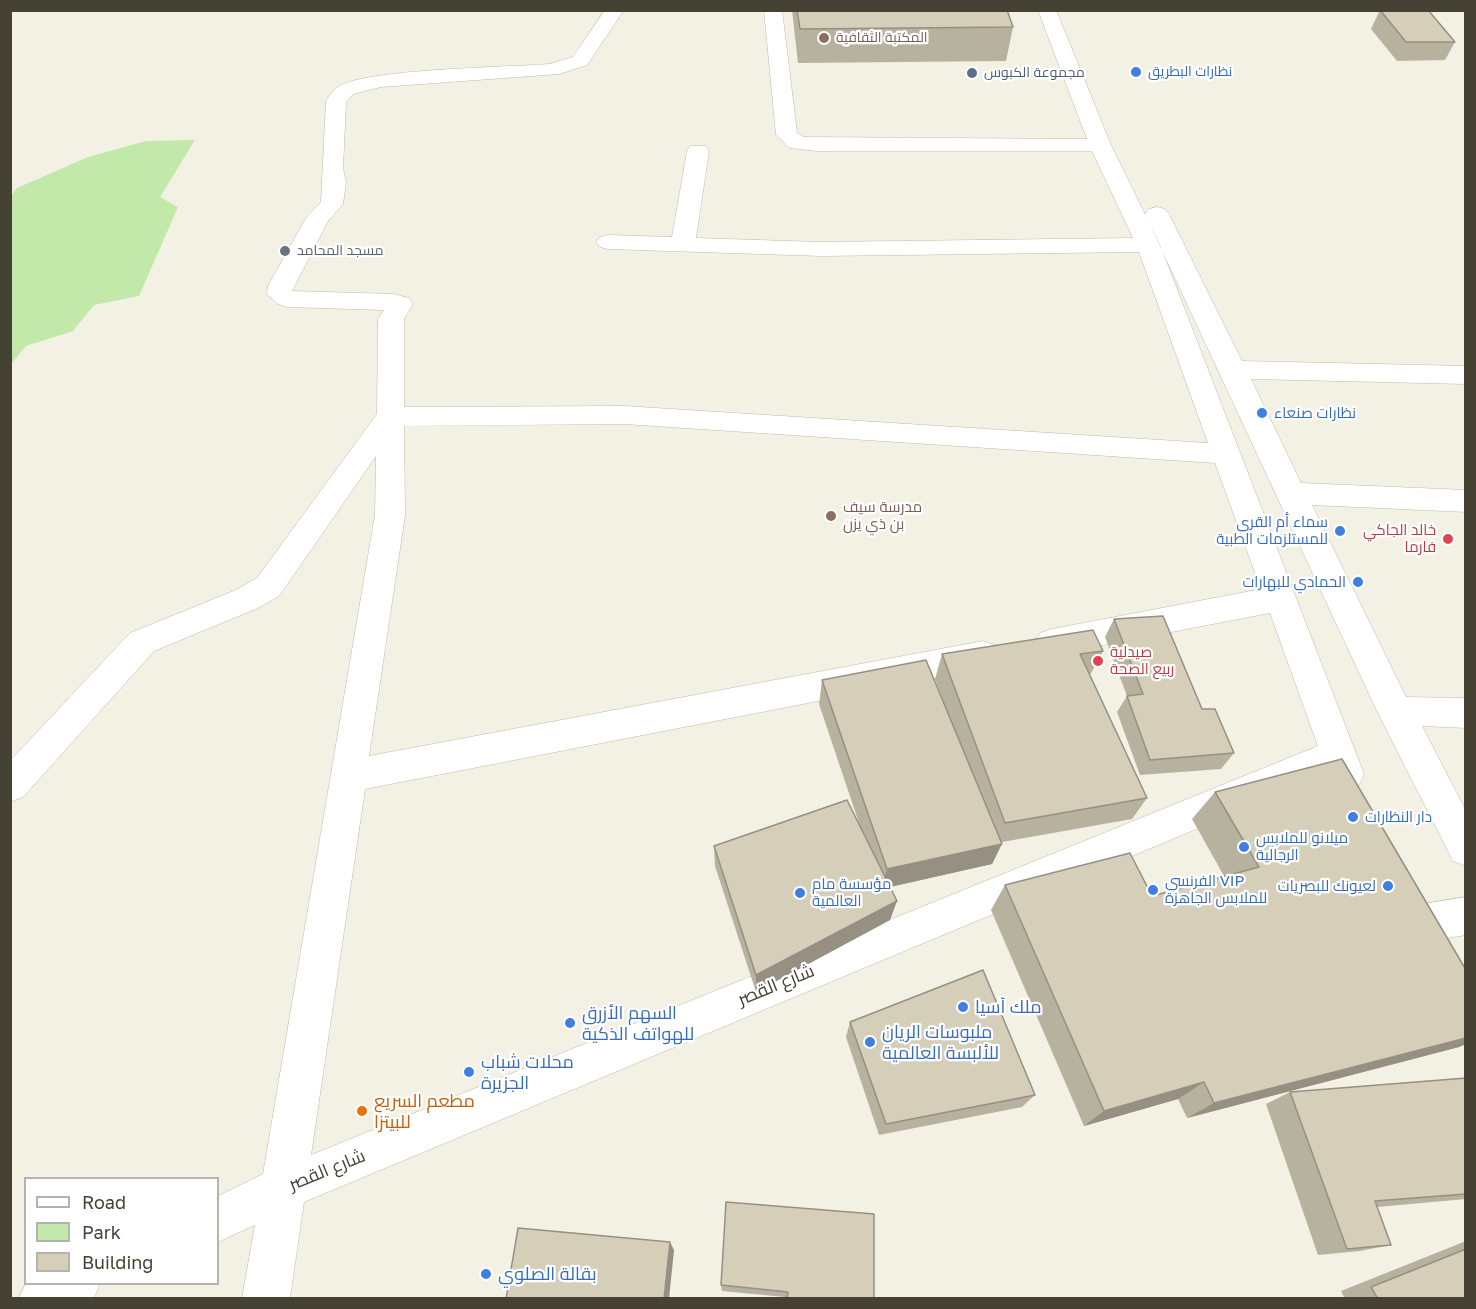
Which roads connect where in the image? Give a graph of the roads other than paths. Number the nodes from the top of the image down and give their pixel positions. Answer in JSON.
{"nodes":[{"id":1,"x":615,"y":10,"type":"edge"},
{"id":2,"x":773,"y":10,"type":"edge"},
{"id":3,"x":1047,"y":10,"type":"edge"},
{"id":4,"x":1055,"y":10,"type":"edge"},
{"id":5,"x":1100,"y":145,"type":"junction"},
{"id":6,"x":698,"y":151,"type":"dead end"},
{"id":7,"x":608,"y":242,"type":"dead end"},
{"id":8,"x":683,"y":243,"type":"junction"},
{"id":9,"x":1148,"y":245,"type":"junction"},
{"id":10,"x":1234,"y":370,"type":"junction"},
{"id":11,"x":1466,"y":375,"type":"edge"},
{"id":12,"x":389,"y":417,"type":"junction"},
{"id":13,"x":1226,"y":454,"type":"junction"},
{"id":14,"x":1290,"y":493,"type":"junction"},
{"id":15,"x":1466,"y":501,"type":"edge"},
{"id":16,"x":1280,"y":598,"type":"junction"},
{"id":17,"x":1394,"y":711,"type":"junction"},
{"id":18,"x":1466,"y":712,"type":"edge"},
{"id":19,"x":1336,"y":754,"type":"junction"},
{"id":20,"x":348,"y":776,"type":"junction"},
{"id":21,"x":10,"y":786,"type":"edge"},
{"id":22,"x":1360,"y":806,"type":"edge"},
{"id":23,"x":1466,"y":849,"type":"edge"},
{"id":24,"x":1466,"y":916,"type":"edge"},
{"id":25,"x":1417,"y":924,"type":"edge"},
{"id":26,"x":282,"y":1189,"type":"junction"},
{"id":27,"x":219,"y":1218,"type":"edge"},
{"id":28,"x":74,"y":1285,"type":"edge"},
{"id":29,"x":43,"y":1299,"type":"edge"},
{"id":30,"x":266,"y":1299,"type":"edge"}],
"edges":[{"from":1,"to":12,"type":"street"},
{"from":2,"to":5,"type":"street"},
{"from":3,"to":5,"type":"street"},
{"from":4,"to":10,"type":"street"},
{"from":5,"to":9,"type":"street"},
{"from":6,"to":8,"type":"street"},
{"from":7,"to":8,"type":"street"},
{"from":8,"to":9,"type":"street"},
{"from":9,"to":13,"type":"street"},
{"from":10,"to":11,"type":"street"},
{"from":10,"to":14,"type":"street"},
{"from":12,"to":13,"type":"street"},
{"from":12,"to":20,"type":"street"},
{"from":12,"to":21,"type":"street"},
{"from":13,"to":16,"type":"street"},
{"from":14,"to":15,"type":"street"},
{"from":14,"to":17,"type":"street"},
{"from":16,"to":19,"type":"street"},
{"from":16,"to":20,"type":"street"},
{"from":17,"to":18,"type":"street"},
{"from":17,"to":23,"type":"street"},
{"from":19,"to":22,"type":"street"},
{"from":19,"to":26,"type":"street","name":"شارع القصر"},
{"from":20,"to":26,"type":"street"},
{"from":24,"to":25,"type":"street"},
{"from":26,"to":27,"type":"street","name":"شارع القصر"},
{"from":26,"to":30,"type":"street"},
{"from":28,"to":29,"type":"street"}]}
